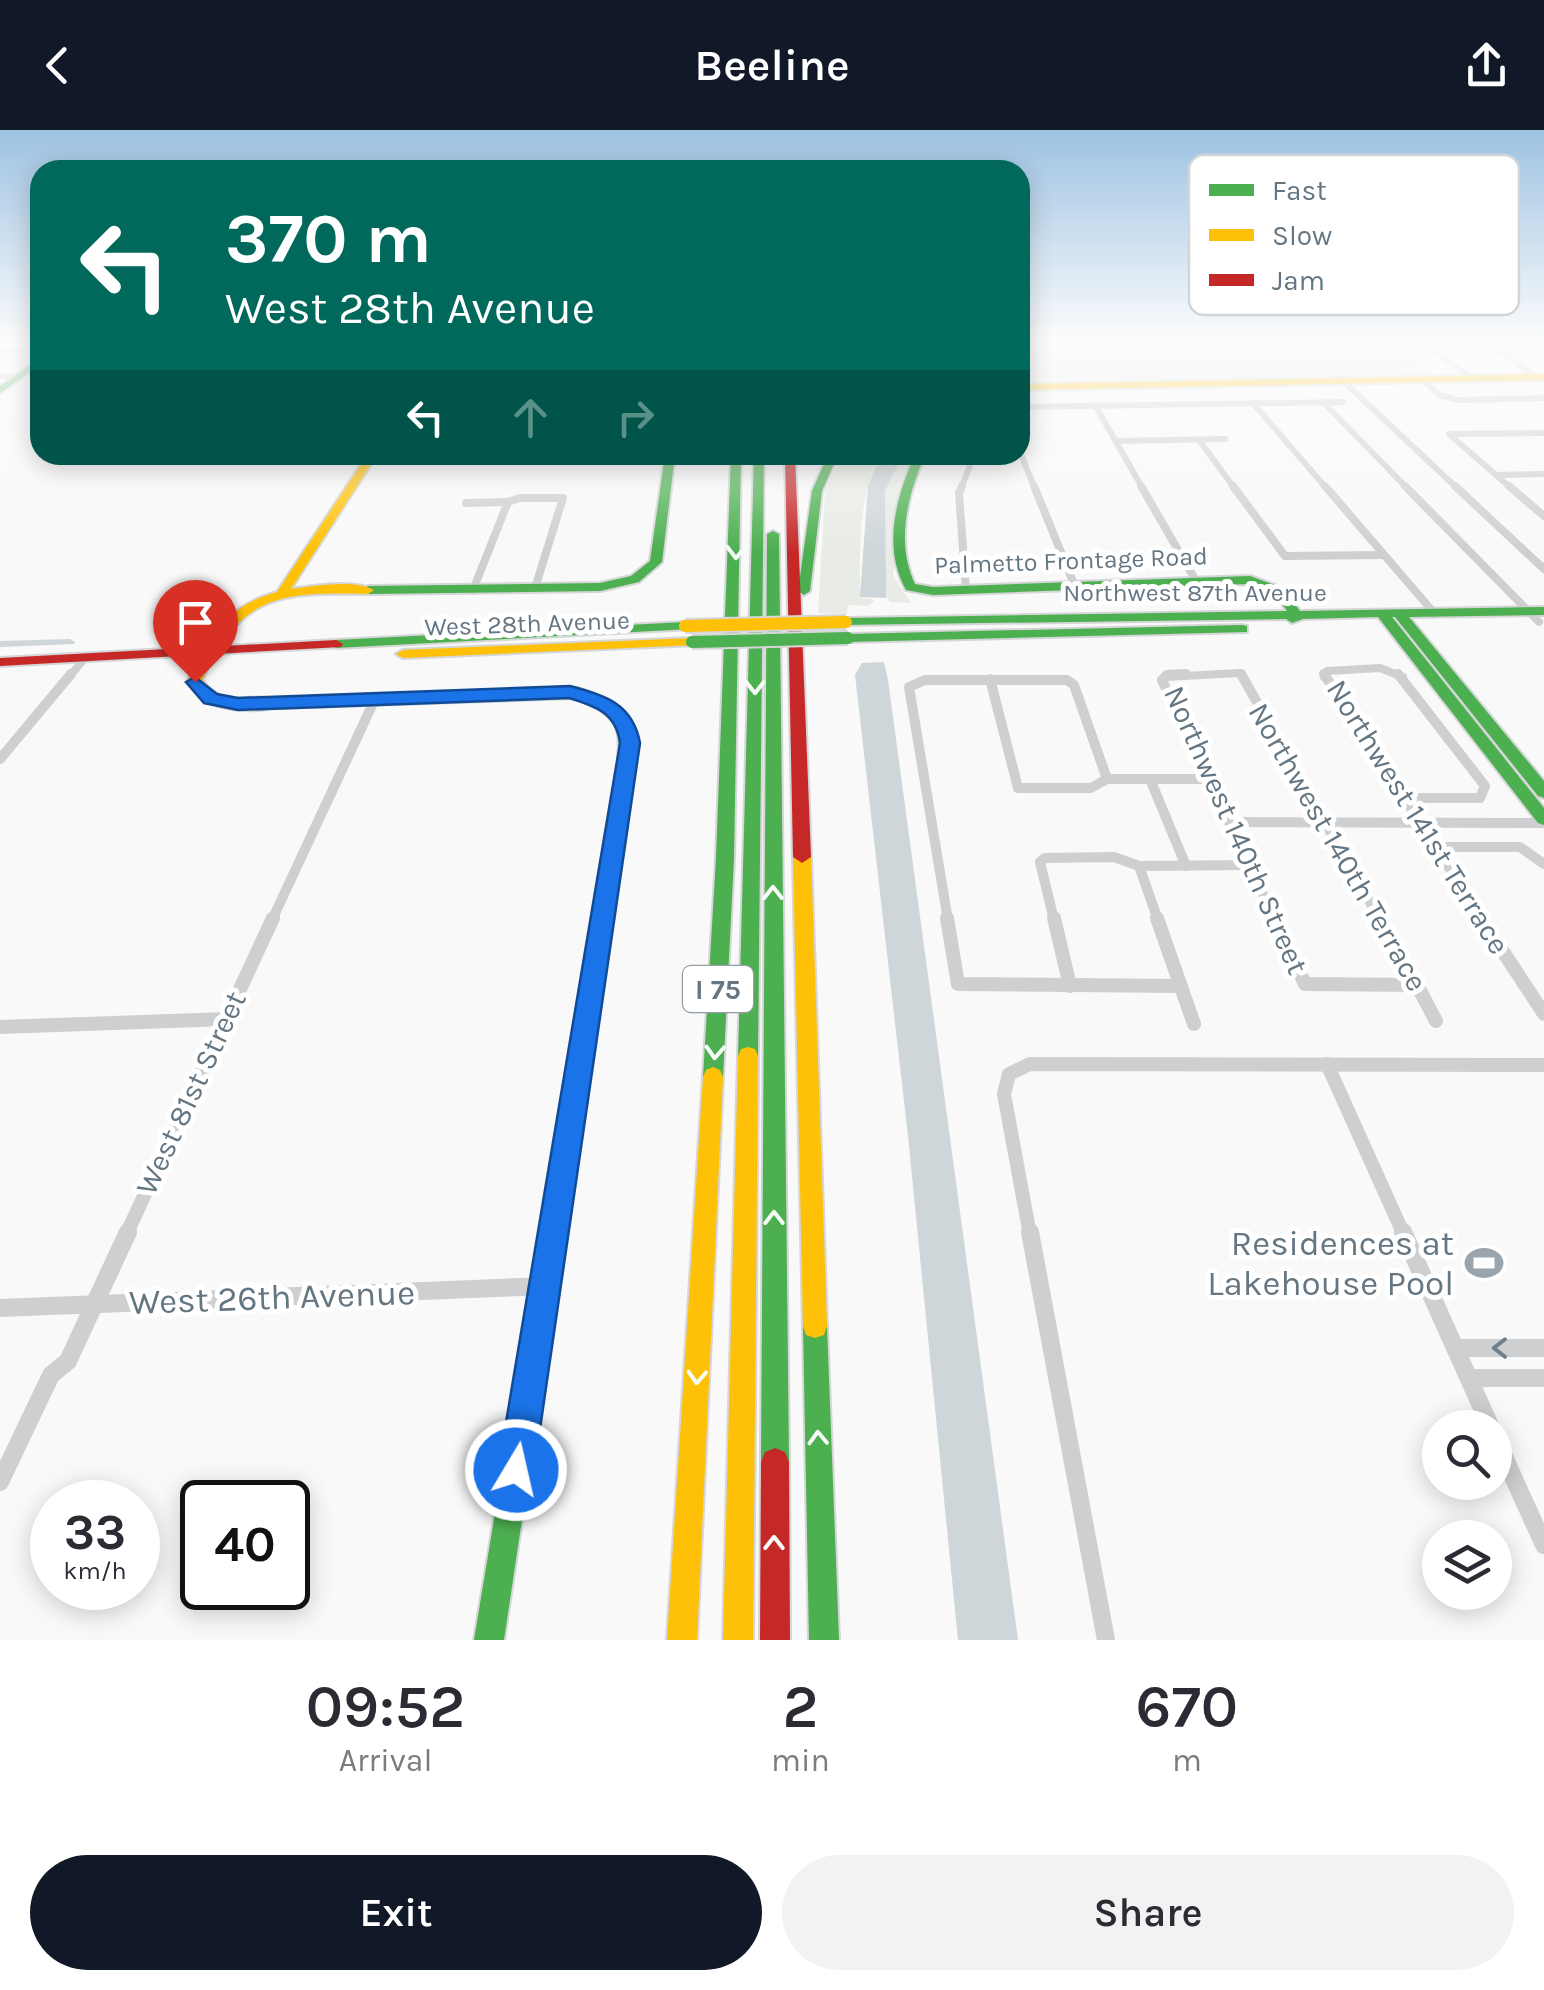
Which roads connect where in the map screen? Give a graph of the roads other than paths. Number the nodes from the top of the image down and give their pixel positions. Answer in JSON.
{"nodes":[{"id":1,"x":1099,"y":411,"type":"edge"},
{"id":2,"x":1260,"y":411,"type":"edge"},
{"id":3,"x":1333,"y":411,"type":"edge"},
{"id":4,"x":1376,"y":411,"type":"edge"},
{"id":5,"x":1544,"y":433,"type":"edge"},
{"id":6,"x":1225,"y":439,"type":"dead end"},
{"id":7,"x":1200,"y":440,"type":"junction"},
{"id":8,"x":1116,"y":441,"type":"junction"},
{"id":9,"x":365,"y":465,"type":"edge"},
{"id":10,"x":669,"y":465,"type":"edge"},
{"id":11,"x":736,"y":465,"type":"edge"},
{"id":12,"x":760,"y":465,"type":"edge"},
{"id":13,"x":772,"y":465,"type":"edge"},
{"id":14,"x":790,"y":465,"type":"edge"},
{"id":15,"x":828,"y":465,"type":"edge"},
{"id":16,"x":916,"y":465,"type":"edge"},
{"id":17,"x":970,"y":465,"type":"edge"},
{"id":18,"x":1025,"y":465,"type":"edge"},
{"id":19,"x":1496,"y":474,"type":"junction"},
{"id":20,"x":1544,"y":474,"type":"edge"},
{"id":21,"x":466,"y":502,"type":"dead end"},
{"id":22,"x":508,"y":502,"type":"junction"},
{"id":23,"x":1544,"y":516,"type":"edge"},
{"id":24,"x":1383,"y":555,"type":"junction"},
{"id":25,"x":1544,"y":569,"type":"edge"},
{"id":26,"x":1196,"y":581,"type":"junction"},
{"id":27,"x":1074,"y":584,"type":"junction"},
{"id":28,"x":535,"y":588,"type":"junction"},
{"id":29,"x":473,"y":590,"type":"junction"},
{"id":30,"x":966,"y":590,"type":"junction"},
{"id":31,"x":393,"y":592,"type":"junction"},
{"id":32,"x":281,"y":594,"type":"junction"},
{"id":33,"x":796,"y":613,"type":"junction"},
{"id":34,"x":1436,"y":614,"type":"junction"},
{"id":35,"x":1298,"y":617,"type":"junction"},
{"id":36,"x":1539,"y":617,"type":"edge"},
{"id":37,"x":1395,"y":620,"type":"junction"},
{"id":38,"x":1231,"y":629,"type":"junction"},
{"id":39,"x":847,"y":630,"type":"junction"},
{"id":40,"x":208,"y":654,"type":"junction"},
{"id":41,"x":85,"y":658,"type":"junction"},
{"id":42,"x":0,"y":662,"type":"edge"},
{"id":43,"x":1240,"y":673,"type":"joint"},
{"id":44,"x":990,"y":679,"type":"junction"},
{"id":45,"x":374,"y":699,"type":"junction"},
{"id":46,"x":0,"y":759,"type":"edge"},
{"id":47,"x":1107,"y":779,"type":"junction"},
{"id":48,"x":1150,"y":779,"type":"junction"},
{"id":49,"x":1208,"y":779,"type":"junction"},
{"id":50,"x":1544,"y":792,"type":"edge"},
{"id":51,"x":1403,"y":798,"type":"junction"},
{"id":52,"x":1544,"y":821,"type":"edge"},
{"id":53,"x":1229,"y":822,"type":"junction"},
{"id":54,"x":1324,"y":822,"type":"junction"},
{"id":55,"x":1418,"y":822,"type":"junction"},
{"id":56,"x":1435,"y":847,"type":"junction"},
{"id":57,"x":1544,"y":864,"type":"edge"},
{"id":58,"x":1138,"y":866,"type":"junction"},
{"id":59,"x":1186,"y":866,"type":"junction"},
{"id":60,"x":1250,"y":866,"type":"junction"},
{"id":61,"x":1417,"y":985,"type":"junction"},
{"id":62,"x":1070,"y":986,"type":"junction"},
{"id":63,"x":1181,"y":986,"type":"junction"},
{"id":64,"x":1525,"y":986,"type":"junction"},
{"id":65,"x":1544,"y":986,"type":"edge"},
{"id":66,"x":1544,"y":1014,"type":"edge"},
{"id":67,"x":226,"y":1019,"type":"junction"},
{"id":68,"x":1436,"y":1021,"type":"dead end"},
{"id":69,"x":1194,"y":1024,"type":"dead end"},
{"id":70,"x":0,"y":1027,"type":"edge"},
{"id":71,"x":1327,"y":1064,"type":"junction"},
{"id":72,"x":1544,"y":1065,"type":"edge"},
{"id":73,"x":545,"y":1286,"type":"junction"},
{"id":74,"x":94,"y":1305,"type":"junction"},
{"id":75,"x":0,"y":1308,"type":"edge"},
{"id":76,"x":1455,"y":1348,"type":"junction"},
{"id":77,"x":1544,"y":1348,"type":"edge"},
{"id":78,"x":1469,"y":1378,"type":"junction"},
{"id":79,"x":1544,"y":1378,"type":"edge"},
{"id":80,"x":1483,"y":1410,"type":"edge"},
{"id":81,"x":1512,"y":1474,"type":"edge"},
{"id":82,"x":0,"y":1482,"type":"edge"},
{"id":83,"x":1544,"y":1544,"type":"edge"},
{"id":84,"x":489,"y":1640,"type":"edge"},
{"id":85,"x":682,"y":1640,"type":"edge"},
{"id":86,"x":738,"y":1640,"type":"edge"},
{"id":87,"x":774,"y":1640,"type":"edge"},
{"id":88,"x":824,"y":1640,"type":"edge"},
{"id":89,"x":1106,"y":1640,"type":"edge"}],
"edges":[{"from":1,"to":8,"type":"street"},
{"from":2,"to":24,"type":"street"},
{"from":3,"to":36,"type":"street"},
{"from":4,"to":25,"type":"street"},
{"from":5,"to":19,"type":"street"},
{"from":6,"to":7,"type":"street"},
{"from":7,"to":8,"type":"street"},
{"from":7,"to":24,"type":"street"},
{"from":8,"to":26,"type":"street"},
{"from":9,"to":32,"type":"main road"},
{"from":10,"to":28,"type":"main road"},
{"from":11,"to":85,"type":"main road","number":"I 75","one_way":true},
{"from":12,"to":86,"type":"main road","one_way":true},
{"from":87,"to":13,"type":"main road","one_way":true},
{"from":14,"to":33,"type":"main road"},
{"from":15,"to":33,"type":"main road"},
{"from":16,"to":30,"type":"main road","name":"Palmetto Frontage Road"},
{"from":17,"to":30,"type":"street"},
{"from":18,"to":27,"type":"street"},
{"from":19,"to":20,"type":"street"},
{"from":19,"to":23,"type":"street"},
{"from":21,"to":22,"type":"street"},
{"from":22,"to":28,"type":"street"},
{"from":22,"to":29,"type":"street"},
{"from":24,"to":34,"type":"street"},
{"from":26,"to":27,"type":"main road","name":"Palmetto Frontage Road"},
{"from":26,"to":35,"type":"main road","name":"Palmetto Frontage Road"},
{"from":27,"to":30,"type":"main road","name":"Palmetto Frontage Road"},
{"from":28,"to":29,"type":"main road"},
{"from":29,"to":31,"type":"main road"},
{"from":31,"to":32,"type":"main road"},
{"from":31,"to":40,"type":"main road"},
{"from":32,"to":40,"type":"main road"},
{"from":88,"to":33,"type":"main road","one_way":true},
{"from":34,"to":36,"type":"main road","name":"Northwest 87th Avenue"},
{"from":34,"to":37,"type":"main road","name":"Northwest 87th Avenue"},
{"from":35,"to":37,"type":"main road","name":"Northwest 87th Avenue"},
{"from":35,"to":38,"type":"main road"},
{"from":35,"to":39,"type":"main road","name":"Northwest 87th Avenue"},
{"from":36,"to":37,"type":"main road","name":"Northwest 87th Avenue"},
{"from":37,"to":38,"type":"main road","name":"Northwest 87th Avenue"},
{"from":37,"to":50,"type":"main road"},
{"from":37,"to":52,"type":"main road"},
{"from":38,"to":39,"type":"main road","name":"Northwest 87th Avenue"},
{"from":39,"to":40,"type":"main road","name":"West 28th Avenue","bridge":true},
{"from":40,"to":41,"type":"main road","name":"West 28th Avenue"},
{"from":40,"to":45,"type":"main road"},
{"from":41,"to":42,"type":"main road","name":"West 28th Avenue"},
{"from":41,"to":46,"type":"street"},
{"from":43,"to":49,"type":"street","name":"Northwest 140th Street"},
{"from":43,"to":54,"type":"street","name":"Northwest 140th Terrace"},
{"from":44,"to":47,"type":"street"},
{"from":44,"to":47,"type":"street"},
{"from":44,"to":62,"type":"street"},
{"from":45,"to":67,"type":"street","name":"West 81st Street"},
{"from":45,"to":73,"type":"main road"},
{"from":47,"to":48,"type":"street"},
{"from":48,"to":49,"type":"street"},
{"from":48,"to":59,"type":"street"},
{"from":49,"to":53,"type":"street","name":"Northwest 140th Street"},
{"from":51,"to":51,"type":"street","name":"Northwest 141st Terrace"},
{"from":51,"to":55,"type":"street","name":"Northwest 141st Terrace"},
{"from":52,"to":55,"type":"street"},
{"from":53,"to":54,"type":"street"},
{"from":53,"to":60,"type":"street","name":"Northwest 140th Street"},
{"from":54,"to":55,"type":"street"},
{"from":54,"to":61,"type":"street","name":"Northwest 140th Terrace"},
{"from":55,"to":56,"type":"street","name":"Northwest 141st Terrace"},
{"from":56,"to":57,"type":"street"},
{"from":56,"to":64,"type":"street","name":"Northwest 141st Terrace"},
{"from":58,"to":59,"type":"street"},
{"from":58,"to":62,"type":"street"},
{"from":58,"to":63,"type":"street"},
{"from":59,"to":60,"type":"street"},
{"from":60,"to":61,"type":"street","name":"Northwest 140th Street"},
{"from":61,"to":68,"type":"street","name":"Northwest 140th Terrace"},
{"from":62,"to":63,"type":"street"},
{"from":63,"to":69,"type":"street"},
{"from":64,"to":65,"type":"street"},
{"from":64,"to":66,"type":"street","name":"Northwest 141st Terrace"},
{"from":67,"to":70,"type":"street"},
{"from":67,"to":74,"type":"street","name":"West 81st Street"},
{"from":71,"to":72,"type":"street"},
{"from":71,"to":76,"type":"street"},
{"from":71,"to":89,"type":"street"},
{"from":73,"to":74,"type":"street","name":"West 26th Avenue"},
{"from":73,"to":84,"type":"main road"},
{"from":74,"to":75,"type":"street","name":"West 26th Avenue"},
{"from":74,"to":82,"type":"street","name":"West 81st Street"},
{"from":77,"to":76,"type":"street","one_way":true},
{"from":76,"to":78,"type":"street"},
{"from":78,"to":79,"type":"street"},
{"from":78,"to":80,"type":"street"},
{"from":81,"to":83,"type":"street"}]}
